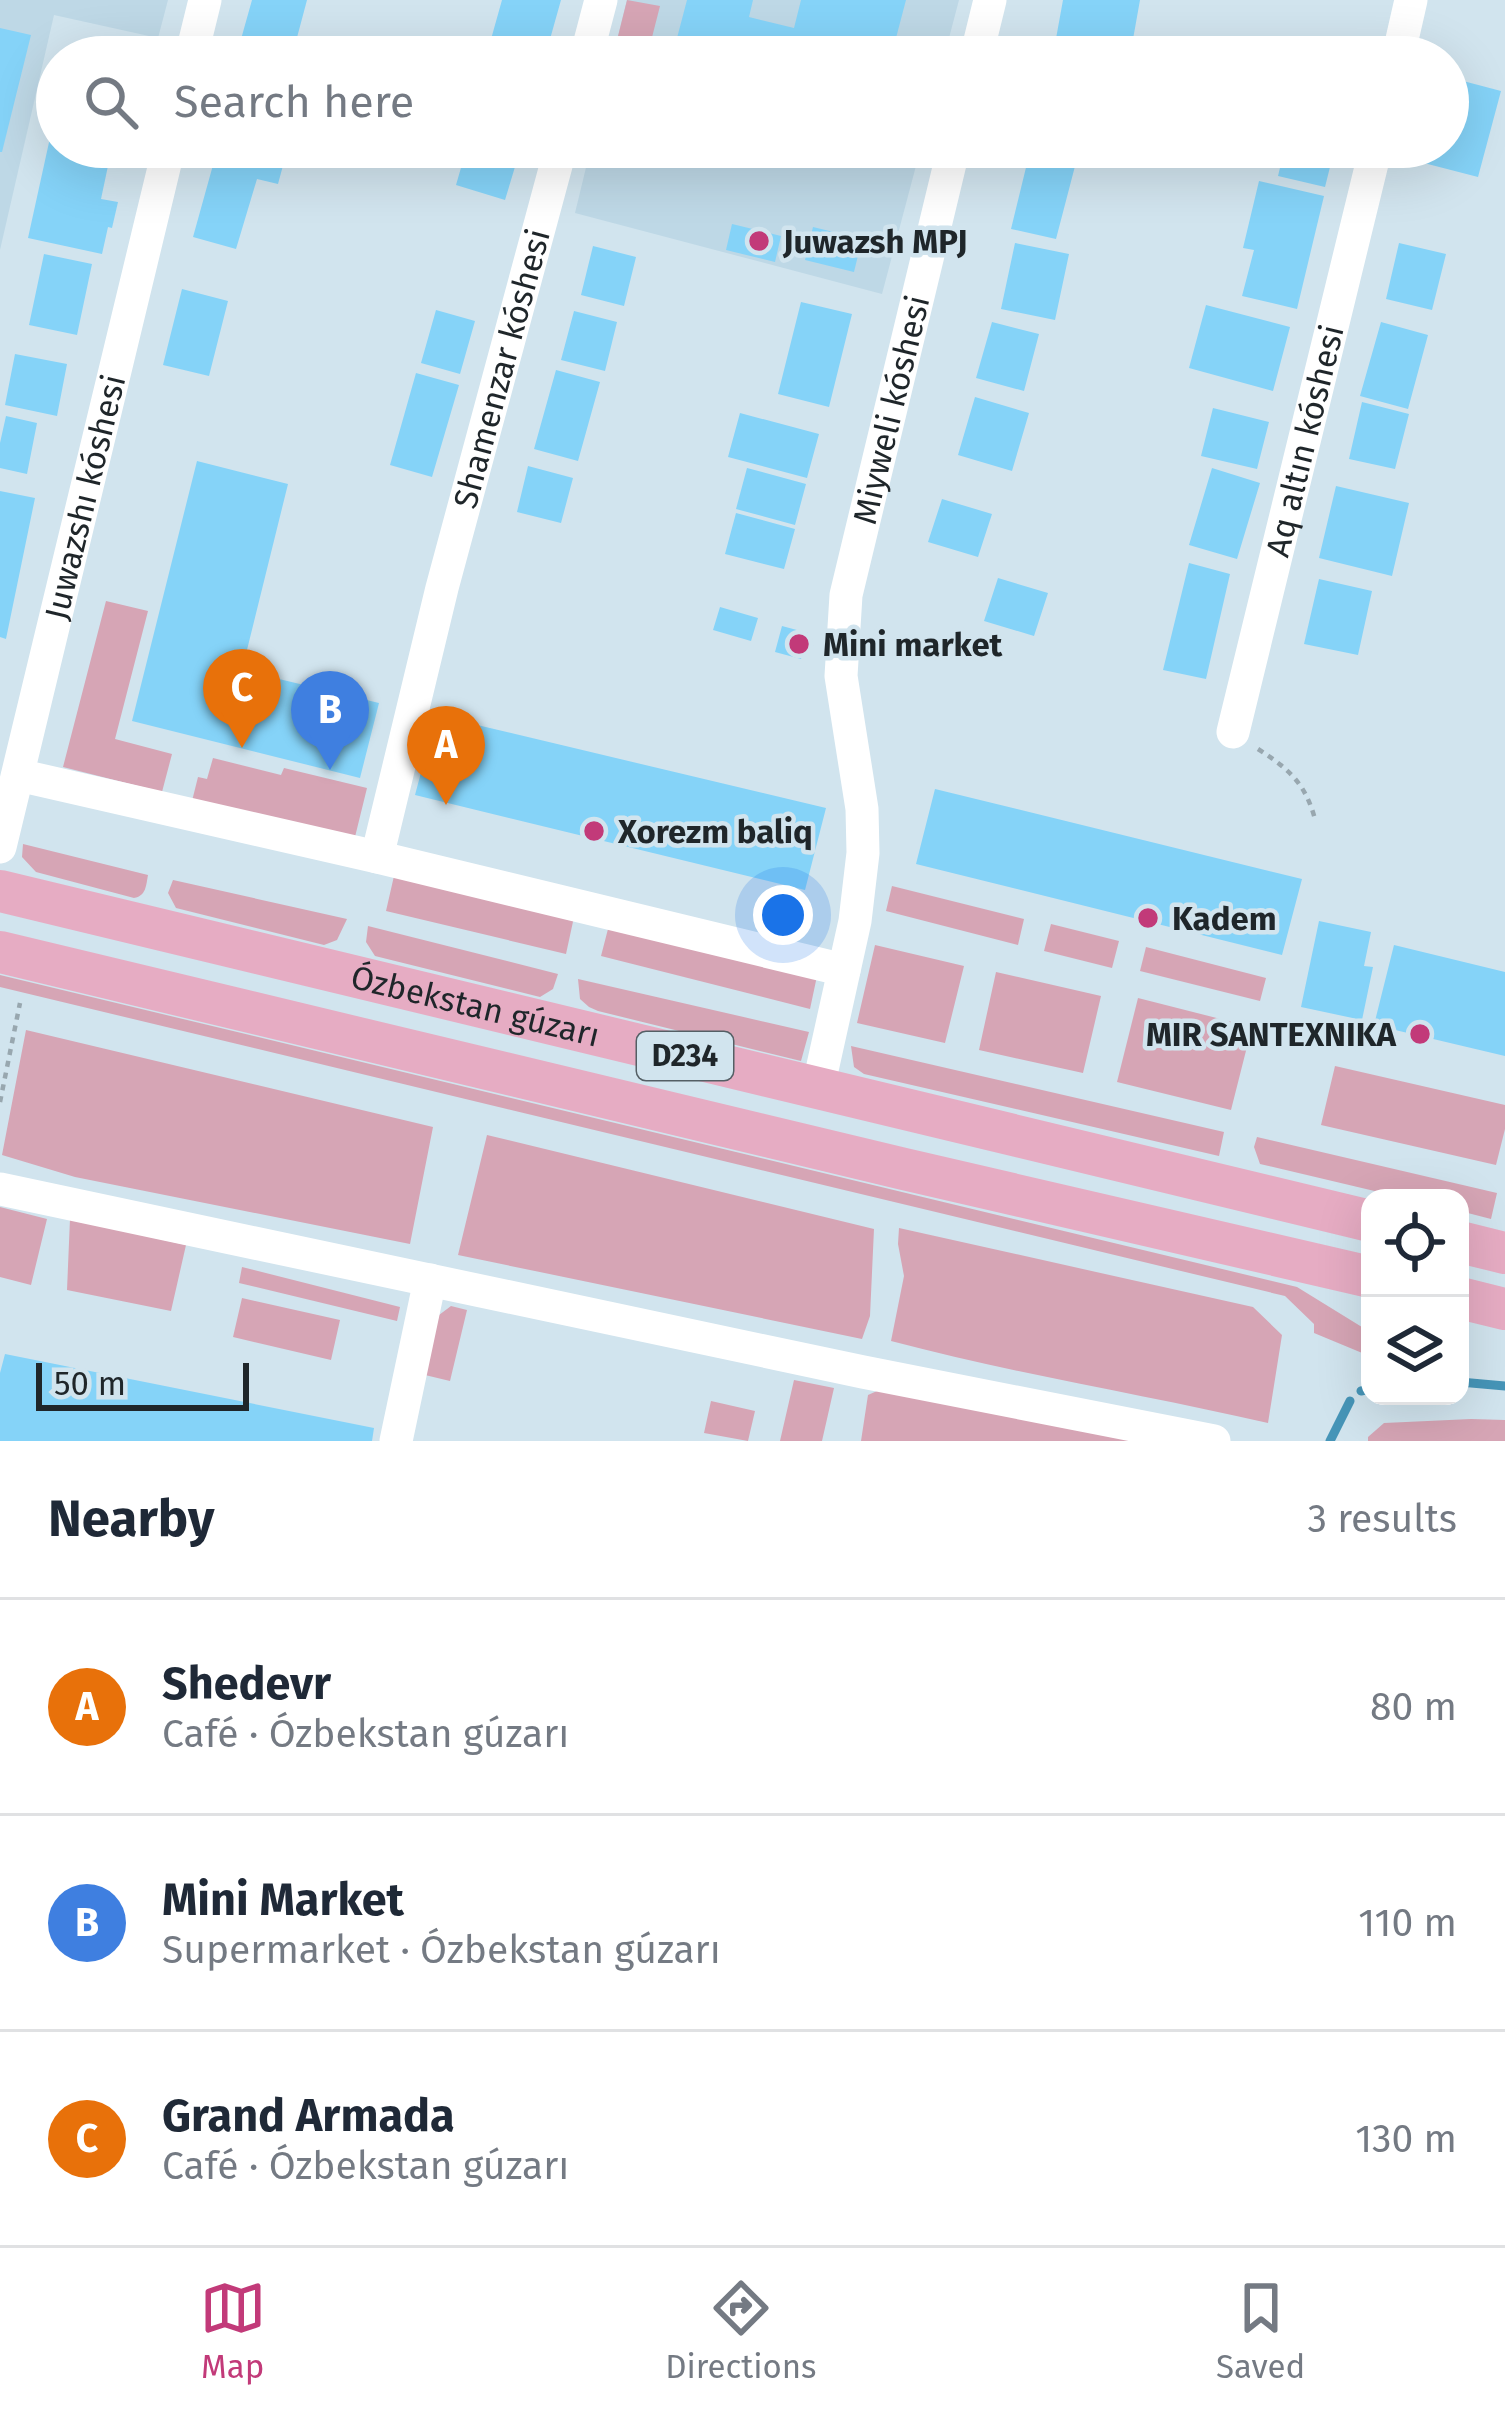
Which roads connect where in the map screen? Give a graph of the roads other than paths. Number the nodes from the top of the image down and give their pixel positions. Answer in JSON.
{"nodes":[{"id":1,"x":205,"y":0,"type":"edge"},
{"id":2,"x":601,"y":0,"type":"edge"},
{"id":3,"x":990,"y":0,"type":"edge"},
{"id":4,"x":1411,"y":0,"type":"edge"},
{"id":5,"x":196,"y":36,"type":"edge"},
{"id":6,"x":592,"y":36,"type":"edge"},
{"id":7,"x":981,"y":36,"type":"edge"},
{"id":8,"x":1403,"y":36,"type":"edge"},
{"id":9,"x":165,"y":168,"type":"edge"},
{"id":10,"x":555,"y":168,"type":"edge"},
{"id":11,"x":949,"y":168,"type":"edge"},
{"id":12,"x":1371,"y":168,"type":"edge"},
{"id":13,"x":1233,"y":732,"type":"road end"},
{"id":14,"x":18,"y":775,"type":"junction"},
{"id":15,"x":0,"y":847,"type":"edge"},
{"id":16,"x":377,"y":856,"type":"junction"},
{"id":17,"x":0,"y":891,"type":"edge"},
{"id":18,"x":0,"y":952,"type":"edge"},
{"id":19,"x":844,"y":970,"type":"junction"},
{"id":20,"x":818,"y":1088,"type":"junction"},
{"id":21,"x":0,"y":1189,"type":"edge"},
{"id":22,"x":1361,"y":1219,"type":"edge"},
{"id":23,"x":1469,"y":1244,"type":"edge"},
{"id":24,"x":1505,"y":1253,"type":"edge"},
{"id":25,"x":1361,"y":1275,"type":"edge"},
{"id":26,"x":430,"y":1280,"type":"junction"},
{"id":27,"x":1469,"y":1300,"type":"edge"},
{"id":28,"x":1505,"y":1309,"type":"edge"},
{"id":29,"x":396,"y":1441,"type":"edge"},
{"id":30,"x":1214,"y":1441,"type":"edge"}],
"edges":[{"from":1,"to":5,"type":"street"},
{"from":2,"to":6,"type":"street"},
{"from":3,"to":7,"type":"street"},
{"from":4,"to":8,"type":"street"},
{"from":9,"to":14,"type":"street","name":"Juwazshı kóshesi"},
{"from":10,"to":16,"type":"street","name":"Shamenzar kóshesi"},
{"from":11,"to":19,"type":"street","name":"Miyweli kóshesi"},
{"from":12,"to":13,"type":"street","name":"Aq altın kóshesi"},
{"from":14,"to":15,"type":"street","name":"Juwazshı kóshesi"},
{"from":14,"to":16,"type":"street"},
{"from":16,"to":19,"type":"street"},
{"from":17,"to":20,"type":"main road","name":"Ózbekstan gúzarı","number":"D234"},
{"from":18,"to":25,"type":"main road","name":"Ózbekstan gúzarı","number":"D234"},
{"from":19,"to":20,"type":"street","name":"Miyweli kóshesi"},
{"from":20,"to":22,"type":"main road","name":"Ózbekstan gúzarı","number":"D234"},
{"from":21,"to":26,"type":"street"},
{"from":23,"to":24,"type":"main road"},
{"from":26,"to":29,"type":"street"},
{"from":26,"to":30,"type":"street"},
{"from":27,"to":28,"type":"main road"}]}
